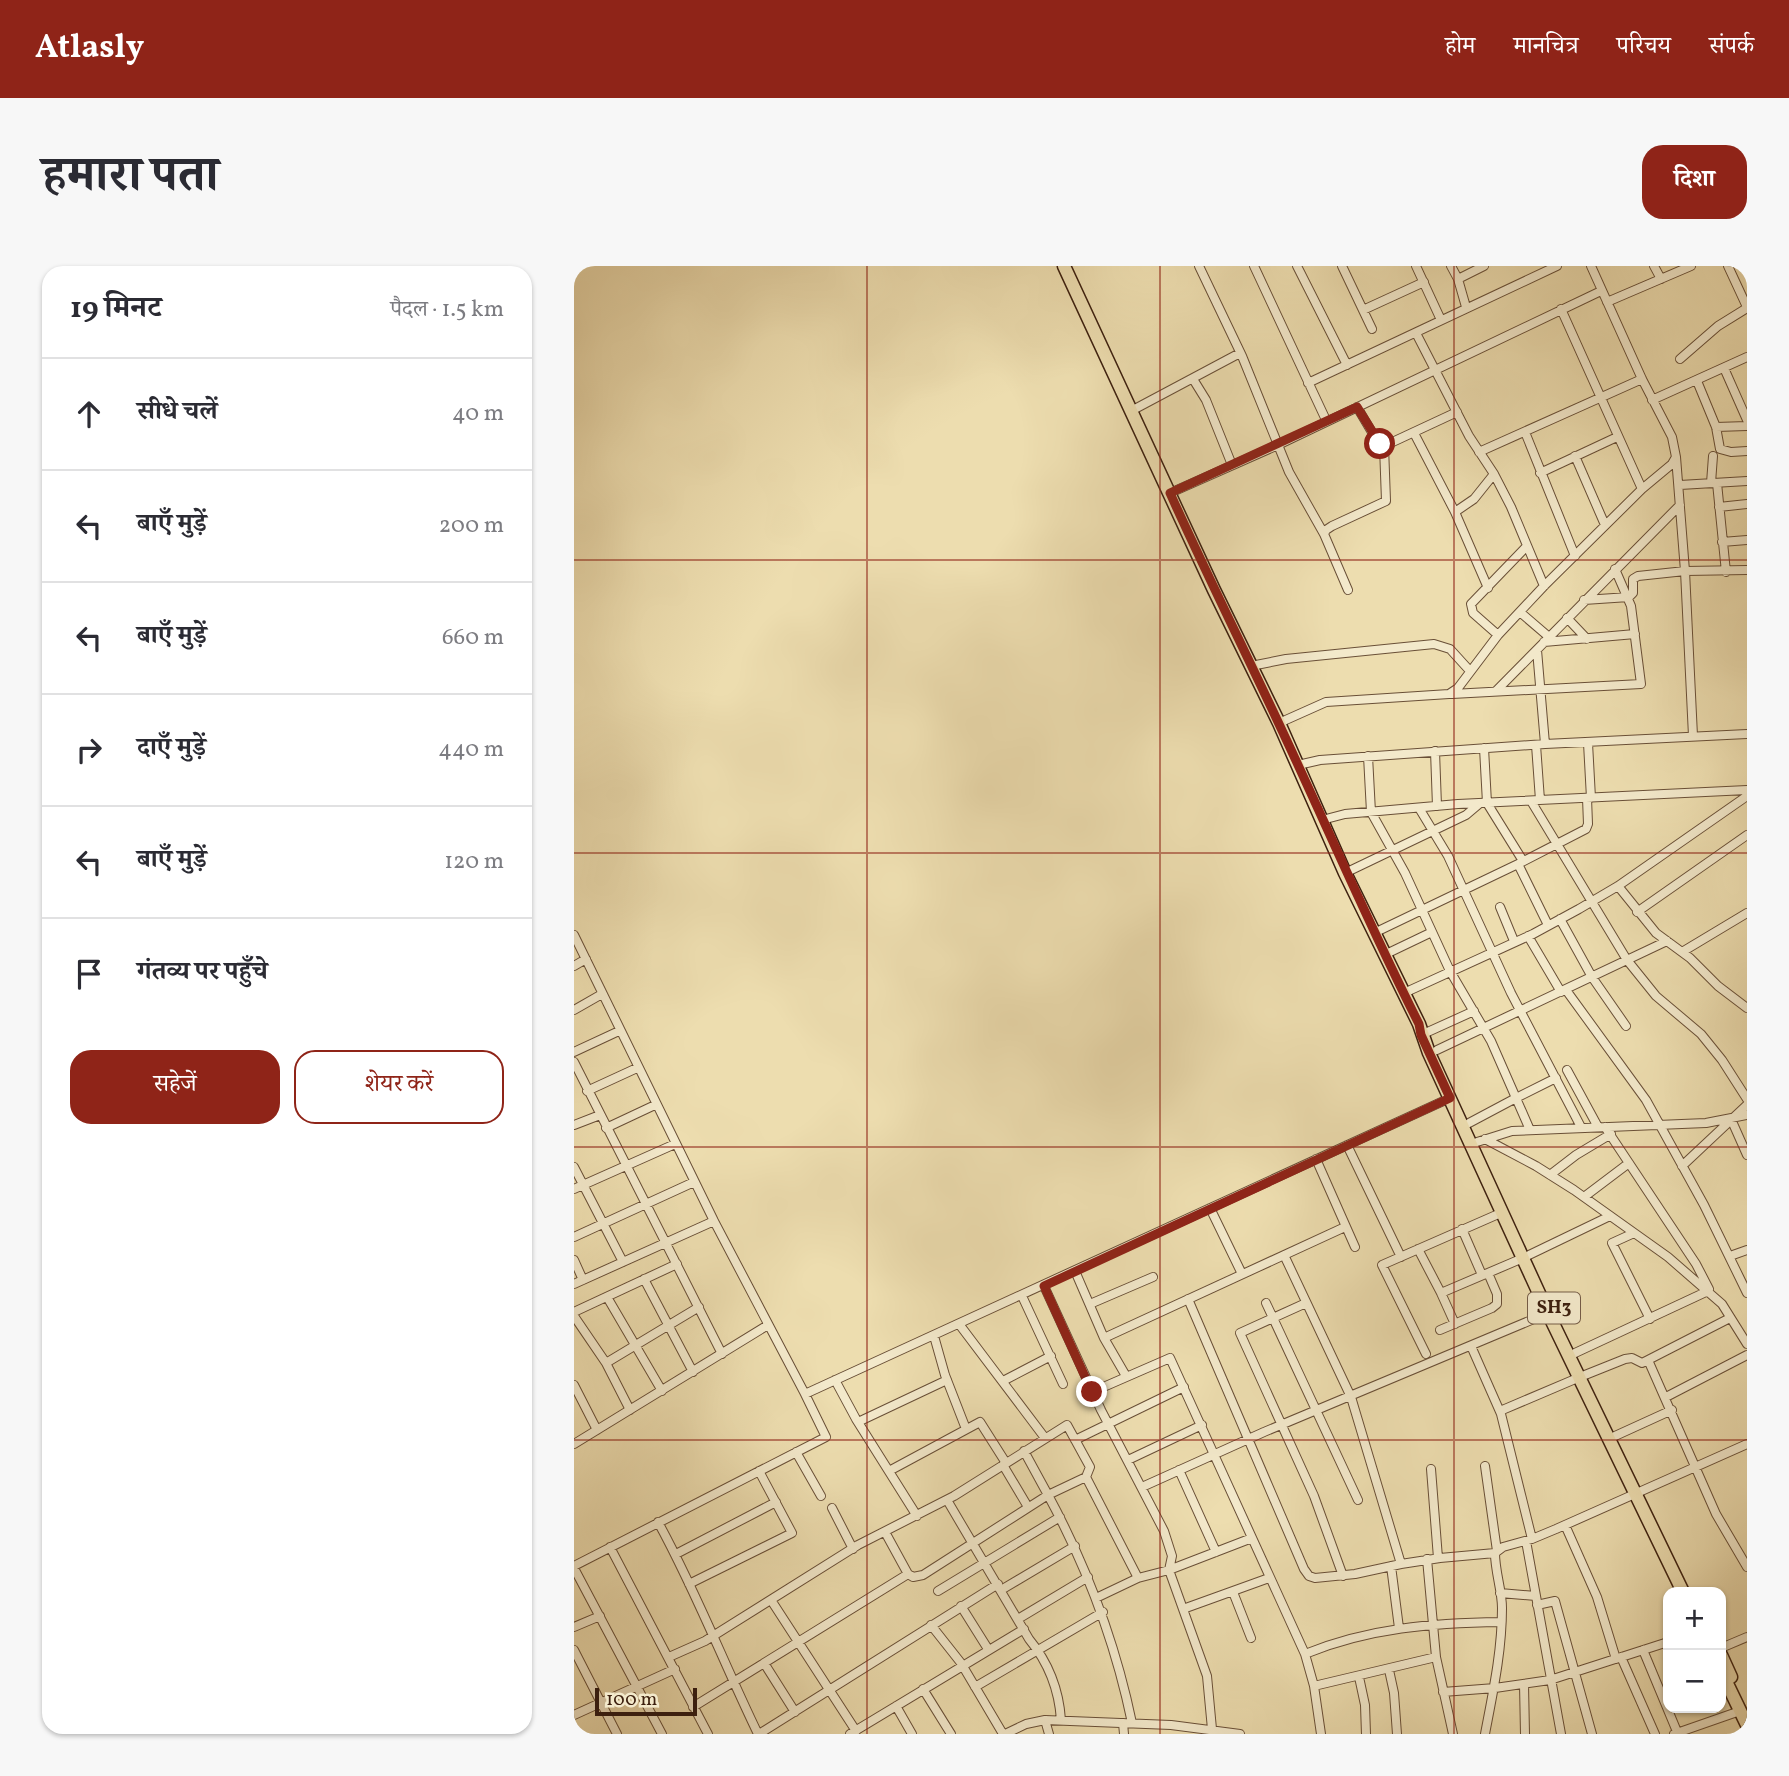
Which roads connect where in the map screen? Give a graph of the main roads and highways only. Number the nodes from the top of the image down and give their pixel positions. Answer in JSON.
{"nodes":[{"id":1,"x":1064,"y":266,"type":"edge"},
{"id":2,"x":1423,"y":1030,"type":"junction"},
{"id":3,"x":1526,"y":1256,"type":"junction"},
{"id":4,"x":1583,"y":1376,"type":"junction"},
{"id":5,"x":1639,"y":1493,"type":"junction"},
{"id":6,"x":1681,"y":1587,"type":"edge"},
{"id":7,"x":1688,"y":1587,"type":"edge"},
{"id":8,"x":1726,"y":1667,"type":"edge"},
{"id":9,"x":1726,"y":1679,"type":"edge"},
{"id":10,"x":1744,"y":1710,"type":"edge"},
{"id":11,"x":1747,"y":1726,"type":"edge"}],
"edges":[{"from":1,"to":2,"type":"main road","number":"SH3"},
{"from":2,"to":3,"type":"main road","number":"SH3"},
{"from":2,"to":3,"type":"main road","number":"SH3"},
{"from":3,"to":4,"type":"main road","number":"SH3"},
{"from":3,"to":4,"type":"main road","number":"SH3"},
{"from":4,"to":5,"type":"main road","number":"SH3"},
{"from":4,"to":5,"type":"main road","number":"SH3"},
{"from":5,"to":6,"type":"main road","number":"SH3"},
{"from":5,"to":7,"type":"main road","number":"SH3"},
{"from":8,"to":10,"type":"main road"},
{"from":9,"to":10,"type":"main road"},
{"from":10,"to":11,"type":"main road"}]}
